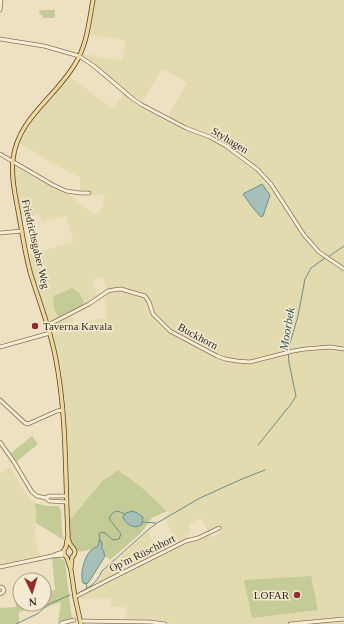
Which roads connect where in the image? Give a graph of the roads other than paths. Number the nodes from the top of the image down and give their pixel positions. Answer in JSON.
{"nodes":[{"id":1,"x":2,"y":0,"type":"edge"},
{"id":2,"x":93,"y":0,"type":"edge"},
{"id":3,"x":0,"y":10,"type":"edge"},
{"id":4,"x":0,"y":39,"type":"edge"},
{"id":5,"x":79,"y":56,"type":"junction"},
{"id":6,"x":0,"y":154,"type":"edge"},
{"id":7,"x":13,"y":162,"type":"junction"},
{"id":8,"x":89,"y":193,"type":"dead end"},
{"id":9,"x":22,"y":230,"type":"junction"},
{"id":10,"x":0,"y":233,"type":"edge"},
{"id":11,"x":344,"y":269,"type":"edge"},
{"id":12,"x":47,"y":324,"type":"junction"},
{"id":13,"x":50,"y":333,"type":"junction"},
{"id":14,"x":0,"y":348,"type":"edge"},
{"id":15,"x":344,"y":349,"type":"edge"},
{"id":16,"x":0,"y":400,"type":"edge"},
{"id":17,"x":62,"y":410,"type":"junction"},
{"id":18,"x":0,"y":442,"type":"edge"},
{"id":19,"x":66,"y":496,"type":"junction"},
{"id":20,"x":46,"y":498,"type":"junction"},
{"id":21,"x":66,"y":502,"type":"junction"},
{"id":22,"x":219,"y":528,"type":"dead end"},
{"id":23,"x":68,"y":535,"type":"junction"},
{"id":24,"x":72,"y":547,"type":"junction"},
{"id":25,"x":66,"y":548,"type":"junction"},
{"id":26,"x":65,"y":555,"type":"junction"},
{"id":27,"x":72,"y":557,"type":"junction"},
{"id":28,"x":0,"y":567,"type":"edge"},
{"id":29,"x":71,"y":570,"type":"junction"},
{"id":30,"x":0,"y":587,"type":"edge"},
{"id":31,"x":0,"y":594,"type":"edge"},
{"id":32,"x":75,"y":597,"type":"junction"},
{"id":33,"x":344,"y":619,"type":"edge"},
{"id":34,"x":74,"y":620,"type":"dead end"},
{"id":35,"x":80,"y":622,"type":"edge"},
{"id":36,"x":61,"y":624,"type":"edge"},
{"id":37,"x":165,"y":624,"type":"edge"},
{"id":38,"x":290,"y":624,"type":"edge"}],
"edges":[{"from":1,"to":3,"type":"street"},
{"from":2,"to":5,"type":"main road","name":"Friedrichsgaber Weg"},
{"from":4,"to":5,"type":"street","name":"Styhagen"},
{"from":5,"to":7,"type":"main road","name":"Friedrichsgaber Weg"},
{"from":5,"to":11,"type":"street","name":"Styhagen"},
{"from":6,"to":7,"type":"street"},
{"from":7,"to":8,"type":"street"},
{"from":7,"to":9,"type":"main road","name":"Friedrichsgaber Weg"},
{"from":9,"to":10,"type":"street"},
{"from":9,"to":12,"type":"main road","name":"Friedrichsgaber Weg"},
{"from":12,"to":13,"type":"main road","name":"Friedrichsgaber Weg"},
{"from":12,"to":15,"type":"street","name":"Buckhorn"},
{"from":13,"to":14,"type":"street"},
{"from":13,"to":17,"type":"main road","name":"Friedrichsgaber Weg"},
{"from":16,"to":17,"type":"street"},
{"from":17,"to":19,"type":"main road","name":"Friedrichsgaber Weg"},
{"from":18,"to":20,"type":"street"},
{"from":19,"to":20,"type":"street"},
{"from":19,"to":21,"type":"main road","name":"Friedrichsgaber Weg"},
{"from":20,"to":21,"type":"street"},
{"from":21,"to":23,"type":"main road","name":"Friedrichsgaber Weg"},
{"from":22,"to":32,"type":"street","name":"Op'm Rüschhort"},
{"from":23,"to":24,"type":"main road","name":"Friedrichsgaber Weg"},
{"from":23,"to":25,"type":"main road","name":"Friedrichsgaber Weg"},
{"from":24,"to":25,"type":"main road"},
{"from":24,"to":27,"type":"main road"},
{"from":25,"to":26,"type":"main road"},
{"from":26,"to":27,"type":"main road"},
{"from":26,"to":28,"type":"street"},
{"from":26,"to":29,"type":"main road"},
{"from":27,"to":29,"type":"main road"},
{"from":29,"to":32,"type":"main road"},
{"from":30,"to":31,"type":"street"},
{"from":32,"to":35,"type":"main road"},
{"from":33,"to":38,"type":"street"},
{"from":34,"to":36,"type":"street"},
{"from":35,"to":37,"type":"street"}]}
